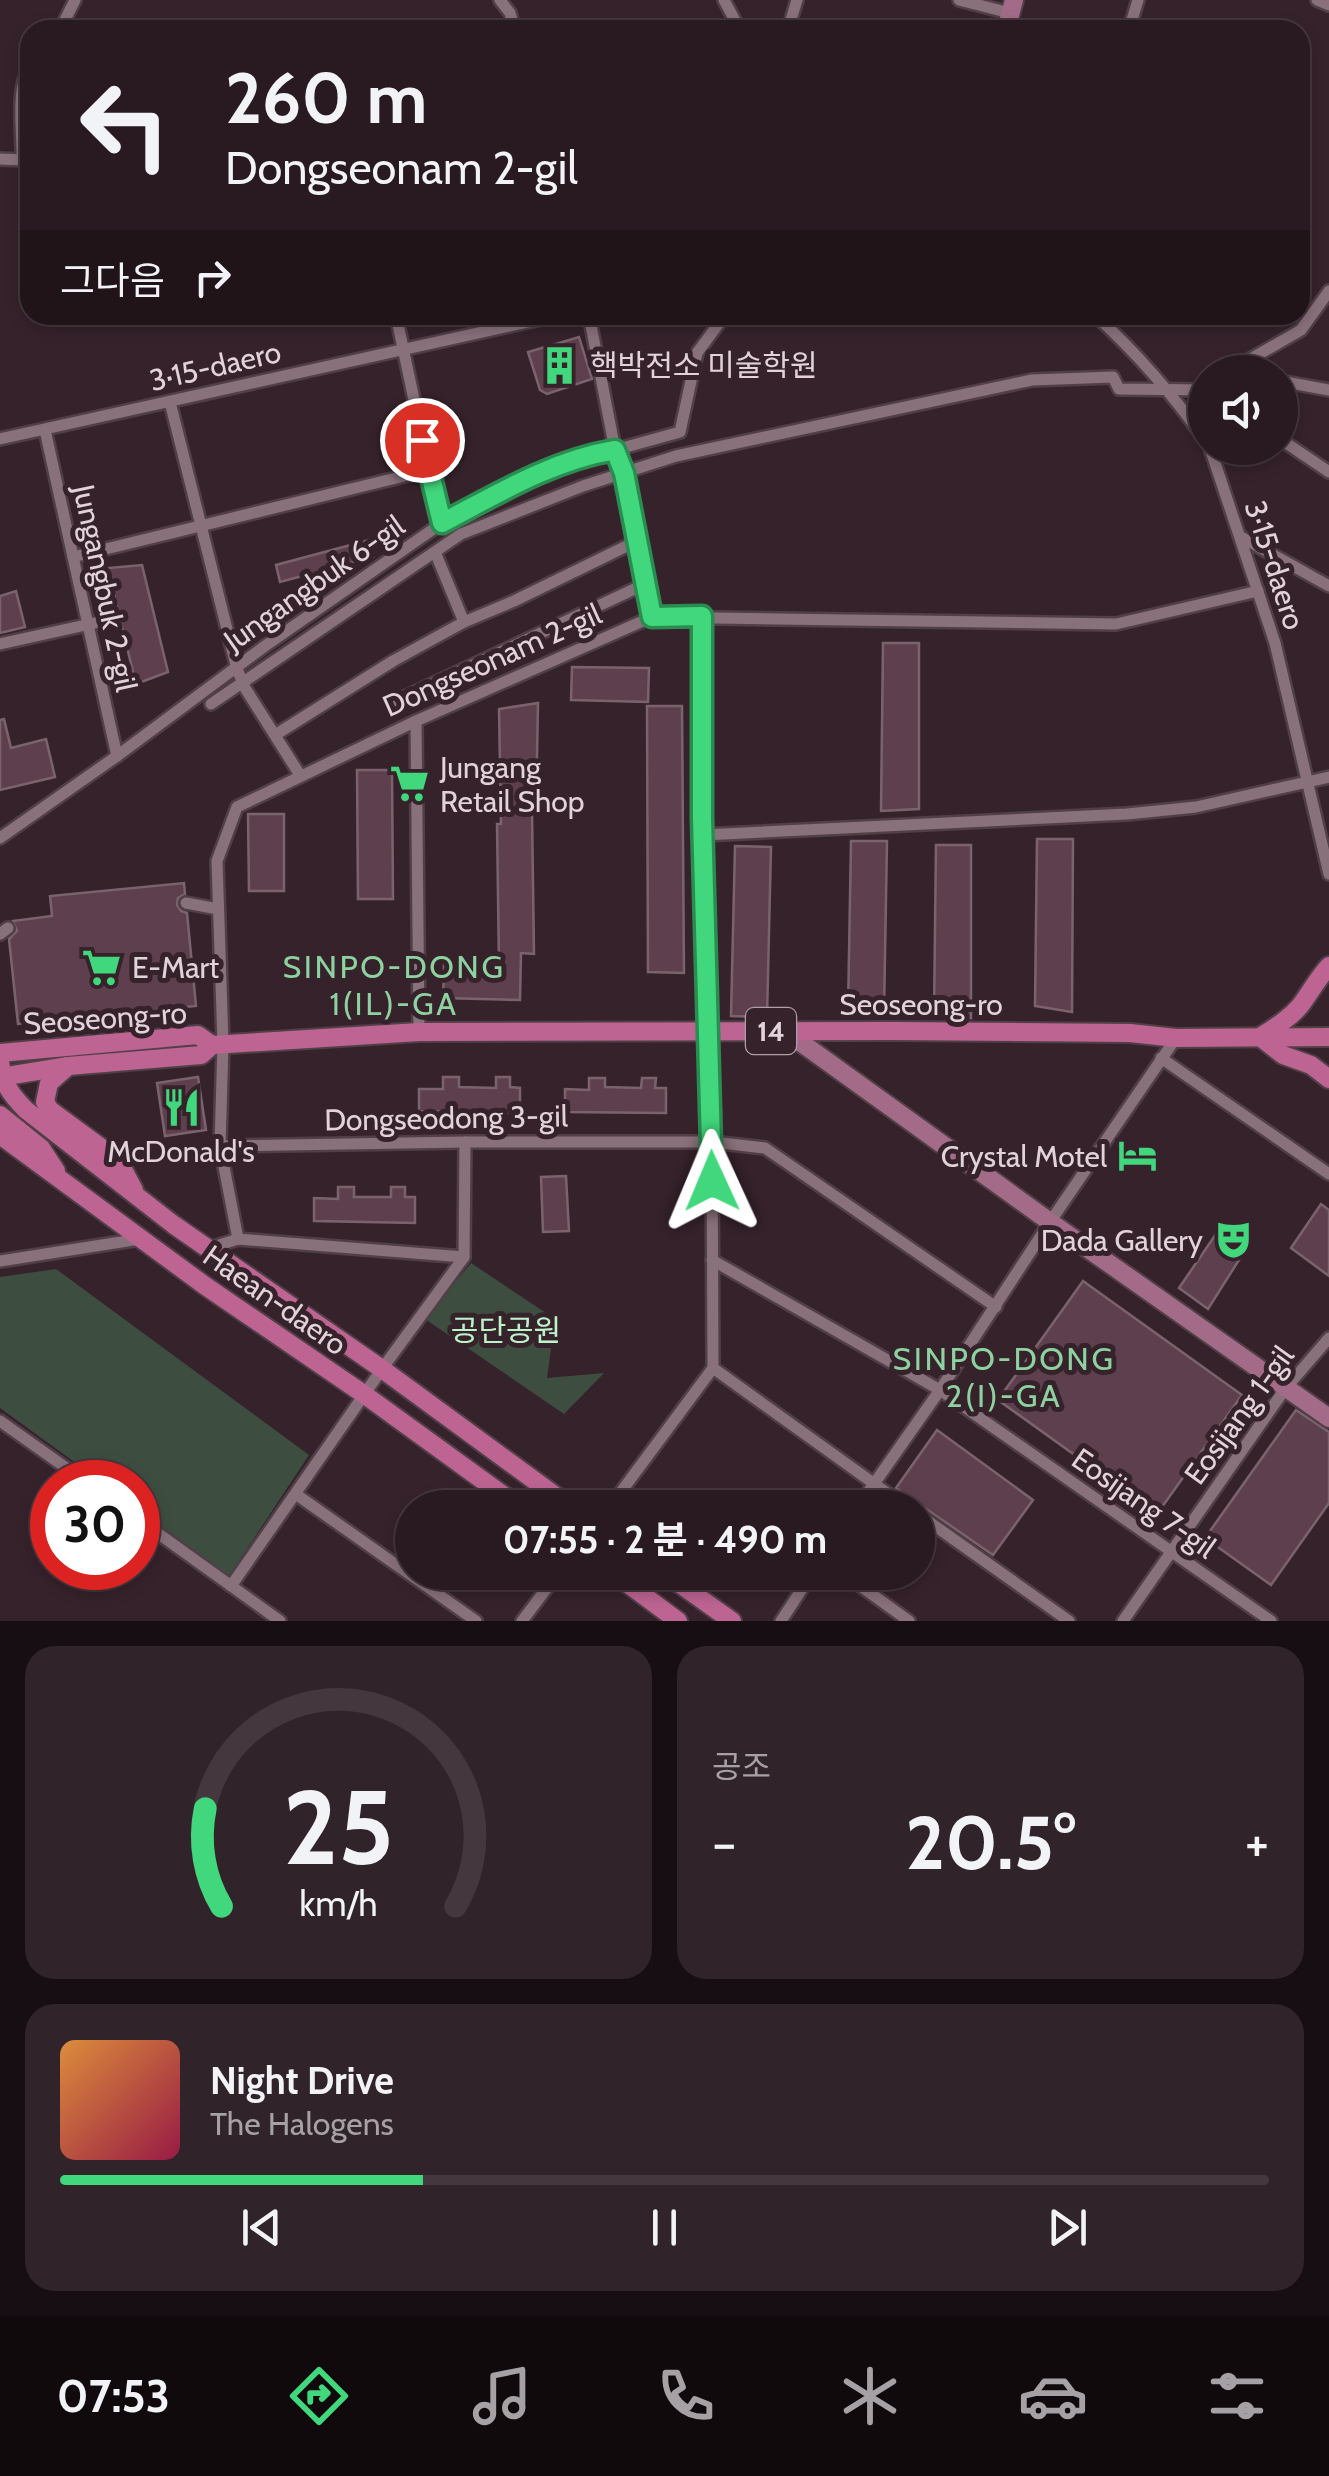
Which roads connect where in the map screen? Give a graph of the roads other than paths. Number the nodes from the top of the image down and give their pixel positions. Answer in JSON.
{"nodes":[{"id":1,"x":959,"y":0,"type":"edge"},
{"id":2,"x":1317,"y":0,"type":"edge"},
{"id":3,"x":1329,"y":5,"type":"edge"},
{"id":4,"x":1010,"y":14,"type":"edge"},
{"id":5,"x":1329,"y":290,"type":"edge"},
{"id":6,"x":1310,"y":318,"type":"edge"},
{"id":7,"x":398,"y":325,"type":"edge"},
{"id":8,"x":514,"y":325,"type":"edge"},
{"id":9,"x":591,"y":325,"type":"edge"},
{"id":10,"x":718,"y":325,"type":"edge"},
{"id":11,"x":1106,"y":325,"type":"edge"},
{"id":12,"x":1305,"y":325,"type":"edge"},
{"id":13,"x":403,"y":350,"type":"junction"},
{"id":14,"x":1258,"y":355,"type":"edge"},
{"id":15,"x":1298,"y":384,"type":"edge"},
{"id":16,"x":1329,"y":390,"type":"edge"},
{"id":17,"x":1170,"y":391,"type":"junction"},
{"id":18,"x":1188,"y":392,"type":"edge"},
{"id":19,"x":170,"y":402,"type":"junction"},
{"id":20,"x":1188,"y":416,"type":"edge"},
{"id":21,"x":45,"y":430,"type":"junction"},
{"id":22,"x":0,"y":440,"type":"edge"},
{"id":23,"x":615,"y":450,"type":"junction"},
{"id":24,"x":1298,"y":451,"type":"edge"},
{"id":25,"x":1216,"y":465,"type":"edge"},
{"id":26,"x":429,"y":470,"type":"junction"},
{"id":27,"x":1329,"y":472,"type":"edge"},
{"id":28,"x":624,"y":473,"type":"junction"},
{"id":29,"x":442,"y":523,"type":"junction"},
{"id":30,"x":202,"y":527,"type":"junction"},
{"id":31,"x":1241,"y":537,"type":"junction"},
{"id":32,"x":637,"y":541,"type":"junction"},
{"id":33,"x":435,"y":552,"type":"junction"},
{"id":34,"x":73,"y":557,"type":"junction"},
{"id":35,"x":645,"y":584,"type":"junction"},
{"id":36,"x":1329,"y":586,"type":"edge"},
{"id":37,"x":1258,"y":591,"type":"junction"},
{"id":38,"x":702,"y":616,"type":"junction"},
{"id":39,"x":652,"y":617,"type":"junction"},
{"id":40,"x":113,"y":620,"type":"dead end"},
{"id":41,"x":464,"y":622,"type":"junction"},
{"id":42,"x":88,"y":624,"type":"junction"},
{"id":43,"x":0,"y":644,"type":"edge"},
{"id":44,"x":237,"y":668,"type":"junction"},
{"id":45,"x":243,"y":682,"type":"junction"},
{"id":46,"x":394,"y":702,"type":"dead end"},
{"id":47,"x":211,"y":704,"type":"dead end"},
{"id":48,"x":416,"y":721,"type":"junction"},
{"id":49,"x":275,"y":735,"type":"junction"},
{"id":50,"x":116,"y":756,"type":"junction"},
{"id":51,"x":300,"y":775,"type":"junction"},
{"id":52,"x":1329,"y":776,"type":"edge"},
{"id":53,"x":1307,"y":782,"type":"junction"},
{"id":54,"x":703,"y":835,"type":"junction"},
{"id":55,"x":0,"y":838,"type":"edge"},
{"id":56,"x":1329,"y":874,"type":"edge"},
{"id":57,"x":186,"y":903,"type":"dead end"},
{"id":58,"x":218,"y":909,"type":"junction"},
{"id":59,"x":1329,"y":966,"type":"edge"},
{"id":60,"x":708,"y":1031,"type":"junction"},
{"id":61,"x":785,"y":1031,"type":"junction"},
{"id":62,"x":419,"y":1032,"type":"junction"},
{"id":63,"x":1260,"y":1037,"type":"junction"},
{"id":64,"x":1329,"y":1037,"type":"edge"},
{"id":65,"x":1176,"y":1038,"type":"junction"},
{"id":66,"x":218,"y":1044,"type":"junction"},
{"id":67,"x":0,"y":1053,"type":"edge"},
{"id":68,"x":1162,"y":1058,"type":"junction"},
{"id":69,"x":68,"y":1066,"type":"junction"},
{"id":70,"x":1,"y":1072,"type":"edge"},
{"id":71,"x":1329,"y":1079,"type":"edge"},
{"id":72,"x":0,"y":1116,"type":"edge"},
{"id":73,"x":0,"y":1135,"type":"edge"},
{"id":74,"x":465,"y":1142,"type":"junction"},
{"id":75,"x":712,"y":1142,"type":"junction"},
{"id":76,"x":220,"y":1146,"type":"junction"},
{"id":77,"x":1329,"y":1174,"type":"edge"},
{"id":78,"x":65,"y":1185,"type":"junction"},
{"id":79,"x":140,"y":1200,"type":"junction"},
{"id":80,"x":1050,"y":1222,"type":"junction"},
{"id":81,"x":140,"y":1238,"type":"junction"},
{"id":82,"x":238,"y":1240,"type":"junction"},
{"id":83,"x":210,"y":1248,"type":"junction"},
{"id":84,"x":464,"y":1256,"type":"junction"},
{"id":85,"x":712,"y":1260,"type":"junction"},
{"id":86,"x":0,"y":1261,"type":"edge"},
{"id":87,"x":996,"y":1307,"type":"junction"},
{"id":88,"x":1329,"y":1338,"type":"edge"},
{"id":89,"x":713,"y":1368,"type":"junction"},
{"id":90,"x":382,"y":1369,"type":"junction"},
{"id":91,"x":1286,"y":1389,"type":"junction"},
{"id":92,"x":940,"y":1390,"type":"junction"},
{"id":93,"x":364,"y":1395,"type":"junction"},
{"id":94,"x":1329,"y":1418,"type":"edge"},
{"id":95,"x":0,"y":1421,"type":"edge"},
{"id":96,"x":55,"y":1460,"type":"edge"},
{"id":97,"x":874,"y":1484,"type":"junction"},
{"id":98,"x":495,"y":1490,"type":"edge"},
{"id":99,"x":547,"y":1490,"type":"edge"},
{"id":100,"x":622,"y":1490,"type":"edge"},
{"id":101,"x":870,"y":1490,"type":"edge"},
{"id":102,"x":882,"y":1490,"type":"edge"},
{"id":103,"x":297,"y":1495,"type":"junction"},
{"id":104,"x":935,"y":1526,"type":"edge"},
{"id":105,"x":160,"y":1535,"type":"edge"},
{"id":106,"x":1171,"y":1552,"type":"junction"},
{"id":107,"x":231,"y":1586,"type":"junction"},
{"id":108,"x":546,"y":1590,"type":"edge"},
{"id":109,"x":636,"y":1590,"type":"edge"},
{"id":110,"x":688,"y":1590,"type":"edge"},
{"id":111,"x":801,"y":1590,"type":"edge"},
{"id":112,"x":866,"y":1590,"type":"edge"},
{"id":113,"x":280,"y":1621,"type":"edge"},
{"id":114,"x":476,"y":1621,"type":"edge"},
{"id":115,"x":522,"y":1621,"type":"edge"},
{"id":116,"x":678,"y":1621,"type":"edge"},
{"id":117,"x":732,"y":1621,"type":"edge"},
{"id":118,"x":780,"y":1621,"type":"edge"},
{"id":119,"x":910,"y":1621,"type":"edge"},
{"id":120,"x":1068,"y":1621,"type":"edge"},
{"id":121,"x":1123,"y":1621,"type":"edge"},
{"id":122,"x":1270,"y":1621,"type":"edge"}],
"edges":[{"from":1,"to":4,"type":"street"},
{"from":2,"to":3,"type":"street"},
{"from":5,"to":6,"type":"street"},
{"from":7,"to":13,"type":"street"},
{"from":8,"to":13,"type":"street","name":"3·15-daero"},
{"from":9,"to":23,"type":"street"},
{"from":10,"to":23,"type":"street","name":"Jungangbuk 6-gil"},
{"from":11,"to":17,"type":"street"},
{"from":12,"to":14,"type":"street"},
{"from":13,"to":19,"type":"street","name":"3·15-daero"},
{"from":13,"to":26,"type":"street"},
{"from":15,"to":16,"type":"street"},
{"from":17,"to":18,"type":"street"},
{"from":17,"to":20,"type":"street"},
{"from":17,"to":28,"type":"street"},
{"from":19,"to":21,"type":"street","name":"3·15-daero"},
{"from":19,"to":30,"type":"street"},
{"from":21,"to":22,"type":"street","name":"3·15-daero"},
{"from":21,"to":34,"type":"street","name":"Jungangbuk 2-gil"},
{"from":23,"to":28,"type":"street"},
{"from":23,"to":29,"type":"street","name":"Jungangbuk 6-gil"},
{"from":24,"to":27,"type":"street"},
{"from":25,"to":31,"type":"street","name":"3·15-daero"},
{"from":26,"to":29,"type":"street"},
{"from":26,"to":30,"type":"street"},
{"from":28,"to":32,"type":"street"},
{"from":28,"to":33,"type":"street"},
{"from":29,"to":44,"type":"street","name":"Jungangbuk 6-gil"},
{"from":30,"to":34,"type":"street"},
{"from":30,"to":44,"type":"street"},
{"from":31,"to":36,"type":"street"},
{"from":31,"to":37,"type":"street","name":"3·15-daero"},
{"from":32,"to":35,"type":"street"},
{"from":32,"to":41,"type":"street"},
{"from":33,"to":41,"type":"street"},
{"from":33,"to":45,"type":"street"},
{"from":34,"to":42,"type":"street","name":"Jungangbuk 2-gil"},
{"from":35,"to":39,"type":"street"},
{"from":35,"to":46,"type":"street"},
{"from":37,"to":38,"type":"street","name":"Dongseonam 2-gil"},
{"from":37,"to":53,"type":"street","name":"3·15-daero"},
{"from":38,"to":39,"type":"street","name":"Dongseonam 2-gil"},
{"from":38,"to":54,"type":"street"},
{"from":39,"to":48,"type":"street","name":"Dongseonam 2-gil"},
{"from":40,"to":42,"type":"street"},
{"from":41,"to":49,"type":"street"},
{"from":42,"to":43,"type":"street"},
{"from":42,"to":50,"type":"street","name":"Jungangbuk 2-gil"},
{"from":44,"to":45,"type":"street"},
{"from":44,"to":50,"type":"street","name":"Jungangbuk 6-gil"},
{"from":45,"to":47,"type":"street"},
{"from":45,"to":49,"type":"street"},
{"from":48,"to":51,"type":"street","name":"Dongseonam 2-gil"},
{"from":48,"to":62,"type":"street"},
{"from":49,"to":51,"type":"street"},
{"from":50,"to":55,"type":"street","name":"Jungangbuk 6-gil"},
{"from":51,"to":58,"type":"street","name":"Dongseonam 2-gil"},
{"from":52,"to":53,"type":"street"},
{"from":53,"to":54,"type":"street"},
{"from":53,"to":56,"type":"street","name":"3·15-daero"},
{"from":54,"to":60,"type":"street"},
{"from":57,"to":58,"type":"street"},
{"from":58,"to":66,"type":"street","name":"Dongseonam 2-gil"},
{"from":59,"to":63,"type":"main road"},
{"from":60,"to":61,"type":"main road","name":"Seoseong-ro","number":"14"},
{"from":60,"to":62,"type":"main road","name":"Seoseong-ro","number":"14"},
{"from":60,"to":75,"type":"street"},
{"from":61,"to":65,"type":"main road","name":"Seoseong-ro","number":"14"},
{"from":61,"to":80,"type":"main road"},
{"from":62,"to":66,"type":"main road","name":"Seoseong-ro","number":"14"},
{"from":63,"to":64,"type":"main road","name":"Seoseong-ro","number":"14"},
{"from":63,"to":65,"type":"main road","name":"Seoseong-ro","number":"14"},
{"from":63,"to":71,"type":"main road"},
{"from":65,"to":68,"type":"street"},
{"from":66,"to":67,"type":"main road","name":"Seoseong-ro","number":"14"},
{"from":66,"to":69,"type":"main road","name":"Seoseong-ro","number":"14"},
{"from":66,"to":76,"type":"street"},
{"from":68,"to":77,"type":"street"},
{"from":68,"to":80,"type":"street"},
{"from":69,"to":70,"type":"main road","name":"Seoseong-ro","number":"14"},
{"from":69,"to":79,"type":"main road"},
{"from":70,"to":79,"type":"main road","name":"Haean-daero"},
{"from":72,"to":78,"type":"main road"},
{"from":73,"to":78,"type":"main road","name":"Haean-daero"},
{"from":74,"to":75,"type":"street","name":"Dongseodong 3-gil"},
{"from":74,"to":76,"type":"street","name":"Dongseodong 3-gil"},
{"from":74,"to":84,"type":"street"},
{"from":75,"to":85,"type":"street"},
{"from":75,"to":87,"type":"street"},
{"from":76,"to":82,"type":"street"},
{"from":78,"to":81,"type":"main road","name":"Haean-daero"},
{"from":79,"to":83,"type":"main road","name":"Haean-daero"},
{"from":80,"to":87,"type":"street"},
{"from":80,"to":91,"type":"main road"},
{"from":81,"to":86,"type":"street"},
{"from":81,"to":93,"type":"main road","name":"Haean-daero"},
{"from":82,"to":83,"type":"street","name":"Haean-daero"},
{"from":82,"to":84,"type":"street","name":"Haean-daero"},
{"from":83,"to":90,"type":"main road","name":"Haean-daero"},
{"from":84,"to":90,"type":"street"},
{"from":85,"to":89,"type":"street"},
{"from":85,"to":92,"type":"street","name":"Eosijang 7-gil"},
{"from":87,"to":92,"type":"street"},
{"from":88,"to":91,"type":"street","name":"Eosijang 1-gil"},
{"from":89,"to":97,"type":"street"},
{"from":89,"to":100,"type":"street"},
{"from":90,"to":93,"type":"street"},
{"from":90,"to":99,"type":"main road","name":"Haean-daero"},
{"from":91,"to":94,"type":"main road"},
{"from":91,"to":106,"type":"street","name":"Eosijang 1-gil"},
{"from":92,"to":97,"type":"street"},
{"from":92,"to":106,"type":"street","name":"Eosijang 7-gil"},
{"from":93,"to":98,"type":"main road","name":"Haean-daero"},
{"from":93,"to":103,"type":"street"},
{"from":95,"to":96,"type":"street"},
{"from":97,"to":101,"type":"street"},
{"from":97,"to":102,"type":"street"},
{"from":103,"to":107,"type":"street"},
{"from":103,"to":114,"type":"street"},
{"from":104,"to":120,"type":"street"},
{"from":105,"to":107,"type":"street"},
{"from":106,"to":121,"type":"street","name":"Eosijang 1-gil"},
{"from":106,"to":122,"type":"street","name":"Eosijang 7-gil"},
{"from":107,"to":113,"type":"street"},
{"from":108,"to":115,"type":"street"},
{"from":109,"to":116,"type":"main road"},
{"from":110,"to":117,"type":"main road"},
{"from":111,"to":118,"type":"street"},
{"from":112,"to":119,"type":"street"}]}
